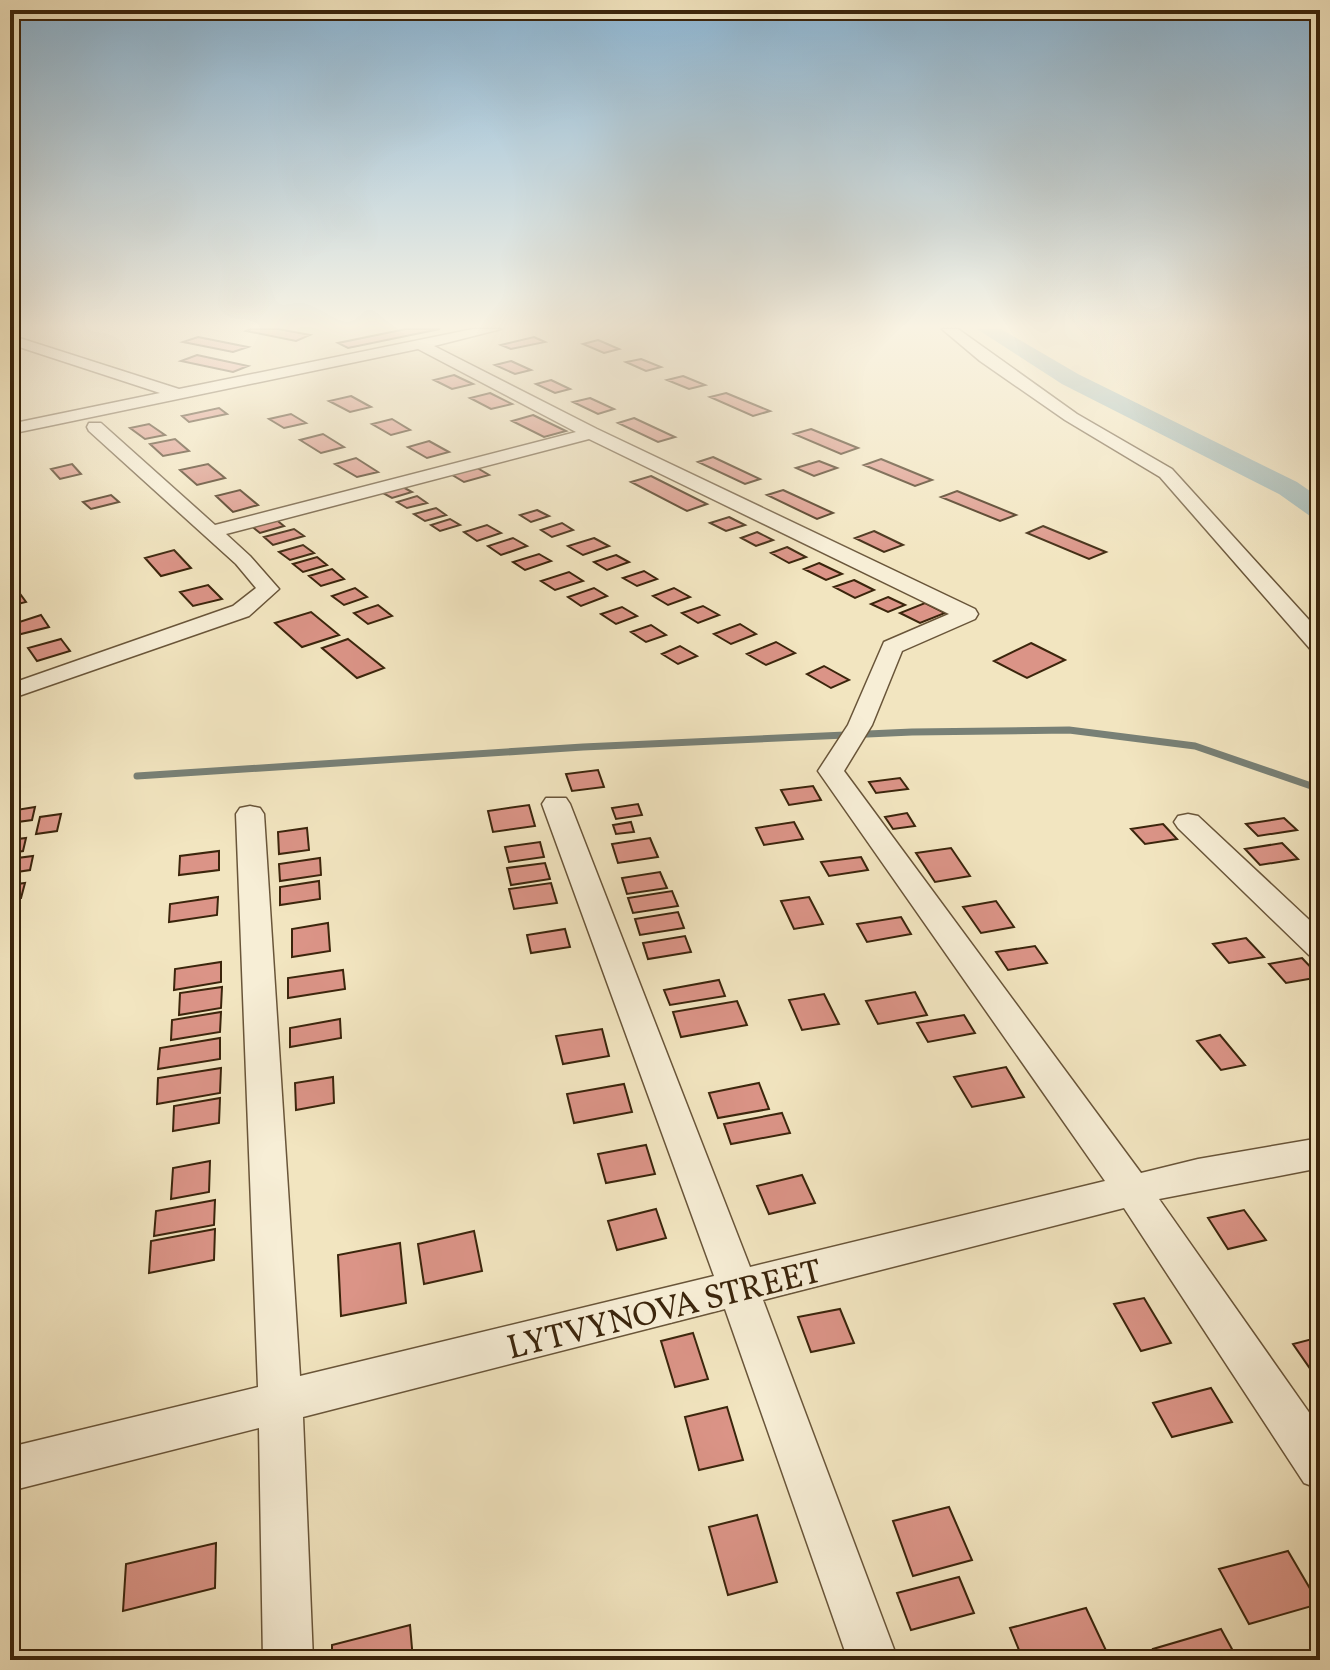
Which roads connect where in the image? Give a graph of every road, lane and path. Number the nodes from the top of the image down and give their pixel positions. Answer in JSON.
{"nodes":[{"id":1,"x":116,"y":407,"type":"edge"},
{"id":2,"x":541,"y":407,"type":"edge"},
{"id":3,"x":1056,"y":407,"type":"edge"},
{"id":4,"x":95,"y":427,"type":"dead end"},
{"id":5,"x":10,"y":429,"type":"edge"},
{"id":6,"x":591,"y":433,"type":"junction"},
{"id":7,"x":210,"y":532,"type":"junction"},
{"id":8,"x":1320,"y":646,"type":"edge"},
{"id":9,"x":10,"y":692,"type":"edge"},
{"id":10,"x":556,"y":804,"type":"dead end"},
{"id":11,"x":250,"y":814,"type":"dead end"},
{"id":12,"x":1188,"y":822,"type":"dead end"},
{"id":13,"x":1320,"y":948,"type":"edge"},
{"id":14,"x":1320,"y":1153,"type":"edge"},
{"id":15,"x":1133,"y":1191,"type":"junction"},
{"id":16,"x":739,"y":1290,"type":"junction"},
{"id":17,"x":280,"y":1401,"type":"junction"},
{"id":18,"x":1320,"y":1467,"type":"edge"},
{"id":19,"x":10,"y":1469,"type":"edge"},
{"id":20,"x":288,"y":1660,"type":"edge"},
{"id":21,"x":873,"y":1660,"type":"edge"}],
"edges":[{"from":1,"to":5,"type":"street"},
{"from":2,"to":6,"type":"street"},
{"from":3,"to":8,"type":"street"},
{"from":4,"to":7,"type":"street"},
{"from":6,"to":7,"type":"street"},
{"from":6,"to":15,"type":"street"},
{"from":7,"to":9,"type":"street"},
{"from":10,"to":16,"type":"street"},
{"from":11,"to":17,"type":"street"},
{"from":12,"to":13,"type":"street"},
{"from":14,"to":15,"type":"street","name":"LYTVYNOVA STREET"},
{"from":15,"to":16,"type":"street","name":"LYTVYNOVA STREET"},
{"from":15,"to":18,"type":"street"},
{"from":16,"to":17,"type":"street","name":"LYTVYNOVA STREET"},
{"from":16,"to":21,"type":"street"},
{"from":17,"to":19,"type":"street","name":"LYTVYNOVA STREET"},
{"from":17,"to":20,"type":"street"}]}
